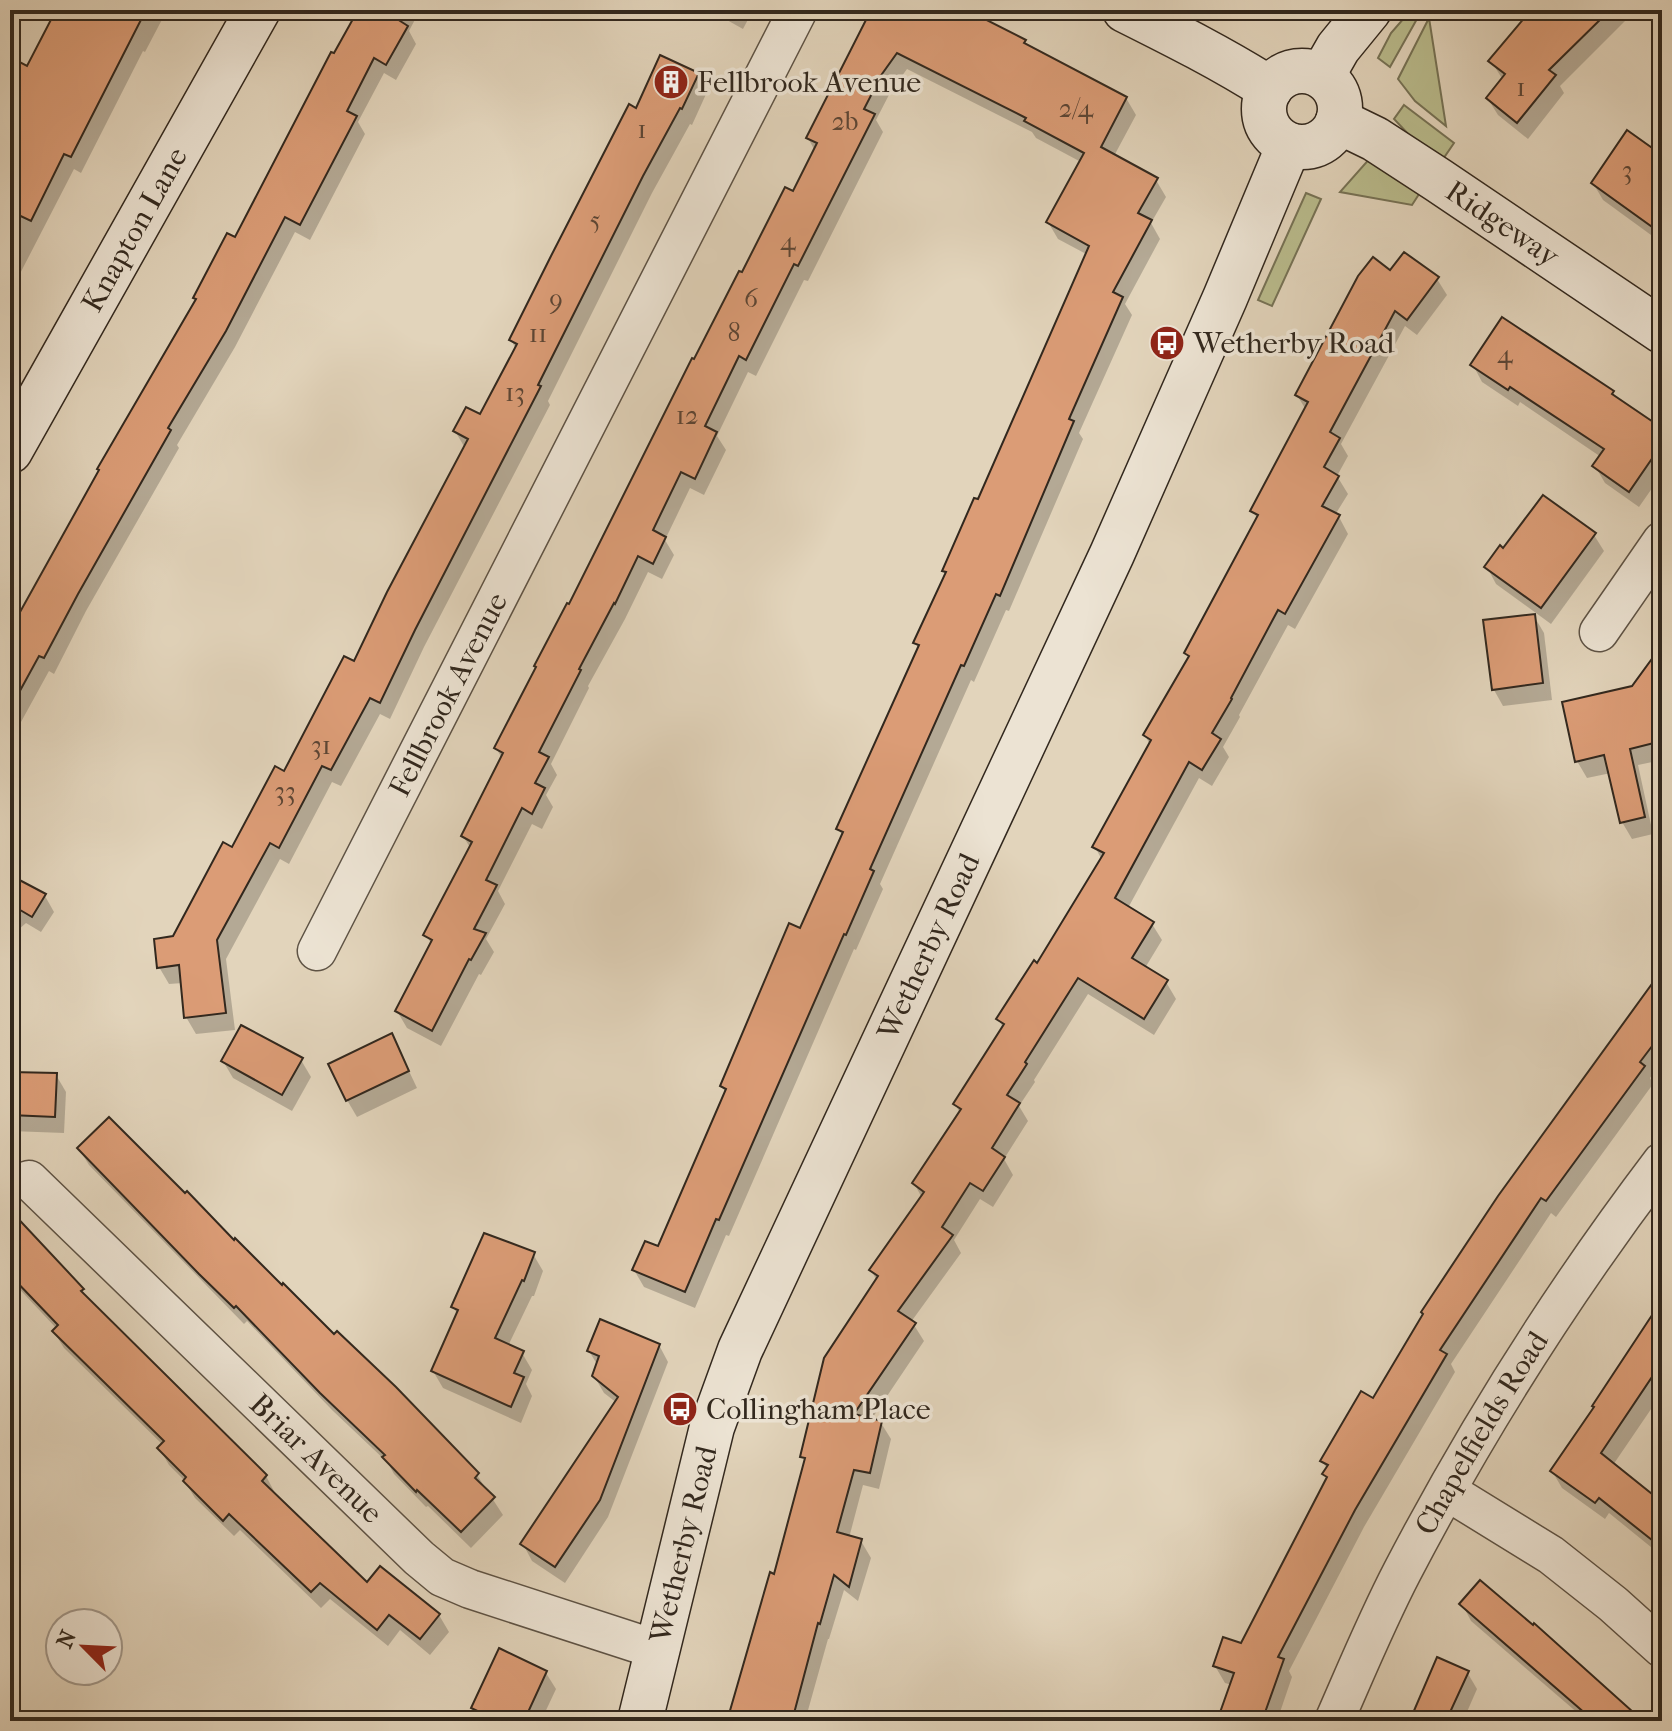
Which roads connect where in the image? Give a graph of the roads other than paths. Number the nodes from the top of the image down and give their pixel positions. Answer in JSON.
{"nodes":[{"id":1,"x":258,"y":10,"type":"edge"},
{"id":2,"x":798,"y":10,"type":"edge"},
{"id":3,"x":1125,"y":10,"type":"edge"},
{"id":4,"x":1369,"y":10,"type":"edge"},
{"id":5,"x":1322,"y":76,"type":"junction"},
{"id":6,"x":1270,"y":89,"type":"junction"},
{"id":7,"x":1338,"y":121,"type":"junction"},
{"id":8,"x":1289,"y":145,"type":"junction"},
{"id":9,"x":1662,"y":331,"type":"edge"},
{"id":10,"x":10,"y":451,"type":"edge"},
{"id":11,"x":1662,"y":541,"type":"edge"},
{"id":12,"x":1599,"y":632,"type":"dead end"},
{"id":13,"x":317,"y":951,"type":"dead end"},
{"id":14,"x":1662,"y":1162,"type":"edge"},
{"id":15,"x":29,"y":1180,"type":"dead end"},
{"id":16,"x":1447,"y":1491,"type":"junction"},
{"id":17,"x":1662,"y":1648,"type":"edge"},
{"id":18,"x":658,"y":1650,"type":"junction"},
{"id":19,"x":640,"y":1721,"type":"edge"},
{"id":20,"x":1334,"y":1721,"type":"edge"}],
"edges":[{"from":1,"to":10,"type":"main road","name":"Knapton Lane"},
{"from":2,"to":13,"type":"street","name":"Fellbrook Avenue"},
{"from":3,"to":6,"type":"main road"},
{"from":4,"to":5,"type":"main road"},
{"from":5,"to":6,"type":"main road"},
{"from":5,"to":7,"type":"main road"},
{"from":6,"to":8,"type":"main road"},
{"from":7,"to":8,"type":"main road"},
{"from":7,"to":9,"type":"main road","name":"Ridgeway"},
{"from":8,"to":18,"type":"main road","name":"Wetherby Road"},
{"from":11,"to":12,"type":"street"},
{"from":14,"to":16,"type":"street","name":"Chapelfields Road"},
{"from":15,"to":18,"type":"street","name":"Briar Avenue"},
{"from":16,"to":17,"type":"street"},
{"from":16,"to":20,"type":"street","name":"Chapelfields Road"},
{"from":18,"to":19,"type":"main road","name":"Wetherby Road"}]}
